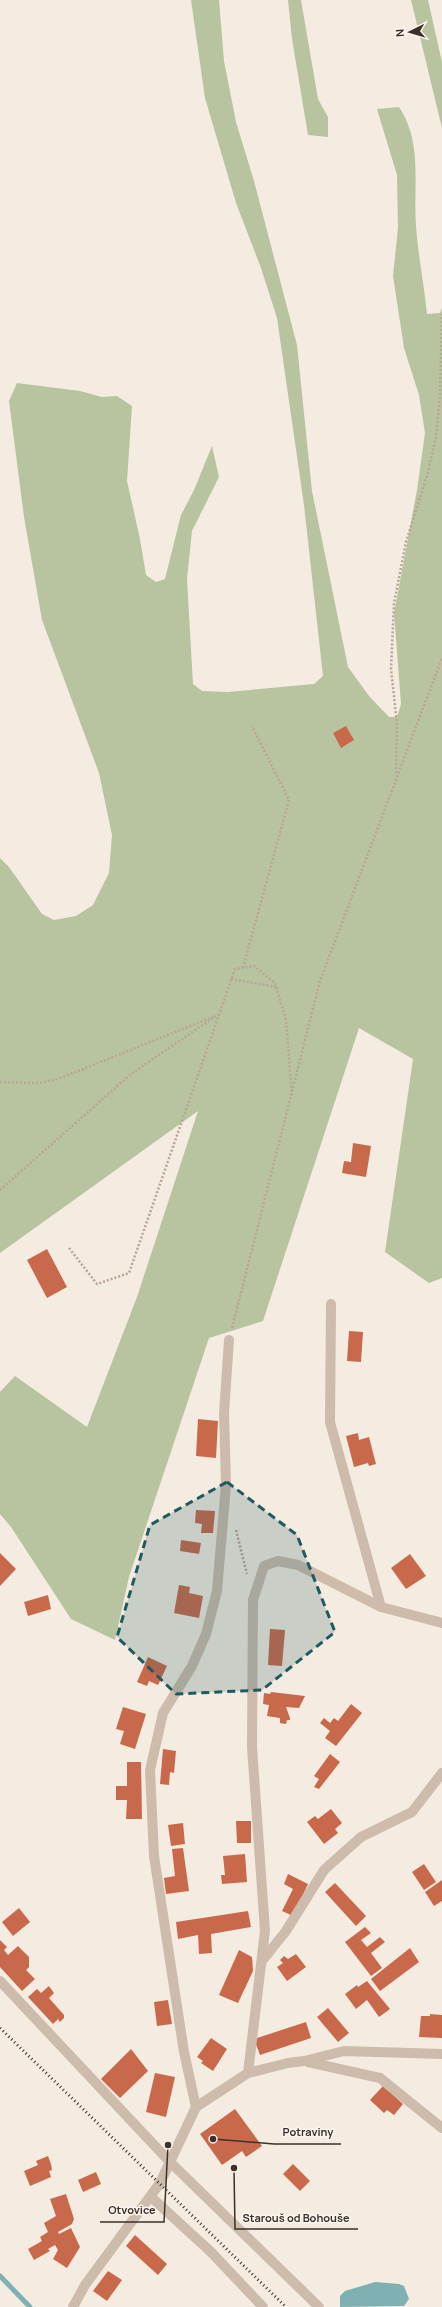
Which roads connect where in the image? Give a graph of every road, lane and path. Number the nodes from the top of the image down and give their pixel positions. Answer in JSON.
{"nodes":[{"id":1,"x":442,"y":314,"type":"edge"},
{"id":2,"x":442,"y":658,"type":"edge"},
{"id":3,"x":252,"y":726,"type":"dead end"},
{"id":4,"x":396,"y":775,"type":"junction"},
{"id":5,"x":243,"y":968,"type":"junction"},
{"id":6,"x":231,"y":979,"type":"junction"},
{"id":7,"x":276,"y":987,"type":"junction"},
{"id":8,"x":219,"y":1014,"type":"junction"},
{"id":9,"x":0,"y":1082,"type":"edge"},
{"id":10,"x":292,"y":1098,"type":"junction"},
{"id":11,"x":0,"y":1190,"type":"edge"},
{"id":12,"x":69,"y":1248,"type":"dead end"},
{"id":13,"x":331,"y":1304,"type":"dead end"},
{"id":14,"x":230,"y":1340,"type":"joint"},
{"id":15,"x":235,"y":1523,"type":"dead end"},
{"id":16,"x":248,"y":1577,"type":"dead end"},
{"id":17,"x":381,"y":1607,"type":"junction"},
{"id":18,"x":442,"y":1623,"type":"edge"},
{"id":19,"x":442,"y":1773,"type":"edge"},
{"id":20,"x":262,"y":1962,"type":"junction"},
{"id":21,"x":0,"y":1981,"type":"edge"},
{"id":22,"x":442,"y":2054,"type":"edge"},
{"id":23,"x":304,"y":2061,"type":"junction"},
{"id":24,"x":248,"y":2073,"type":"junction"},
{"id":25,"x":196,"y":2107,"type":"junction"},
{"id":26,"x":442,"y":2128,"type":"edge"},
{"id":27,"x":170,"y":2162,"type":"junction"},
{"id":28,"x":150,"y":2197,"type":"junction"},
{"id":29,"x":73,"y":2307,"type":"edge"},
{"id":30,"x":263,"y":2307,"type":"edge"},
{"id":31,"x":319,"y":2307,"type":"edge"}],
"edges":[{"from":1,"to":4,"type":"path"},
{"from":2,"to":4,"type":"path"},
{"from":3,"to":5,"type":"path"},
{"from":4,"to":10,"type":"path"},
{"from":5,"to":6,"type":"path"},
{"from":5,"to":7,"type":"path"},
{"from":6,"to":7,"type":"path"},
{"from":6,"to":8,"type":"path"},
{"from":7,"to":10,"type":"path"},
{"from":8,"to":9,"type":"path"},
{"from":8,"to":11,"type":"path"},
{"from":8,"to":12,"type":"path"},
{"from":10,"to":14,"type":"path"},
{"from":13,"to":17,"type":"street"},
{"from":14,"to":25,"type":"street"},
{"from":15,"to":16,"type":"path"},
{"from":17,"to":18,"type":"street"},
{"from":17,"to":20,"type":"street"},
{"from":19,"to":20,"type":"street"},
{"from":20,"to":24,"type":"street"},
{"from":21,"to":27,"type":"street"},
{"from":22,"to":23,"type":"street"},
{"from":23,"to":24,"type":"street"},
{"from":23,"to":26,"type":"street"},
{"from":24,"to":25,"type":"street"},
{"from":25,"to":27,"type":"street"},
{"from":27,"to":28,"type":"street"},
{"from":27,"to":31,"type":"street"},
{"from":28,"to":29,"type":"street"},
{"from":28,"to":30,"type":"street"}]}
